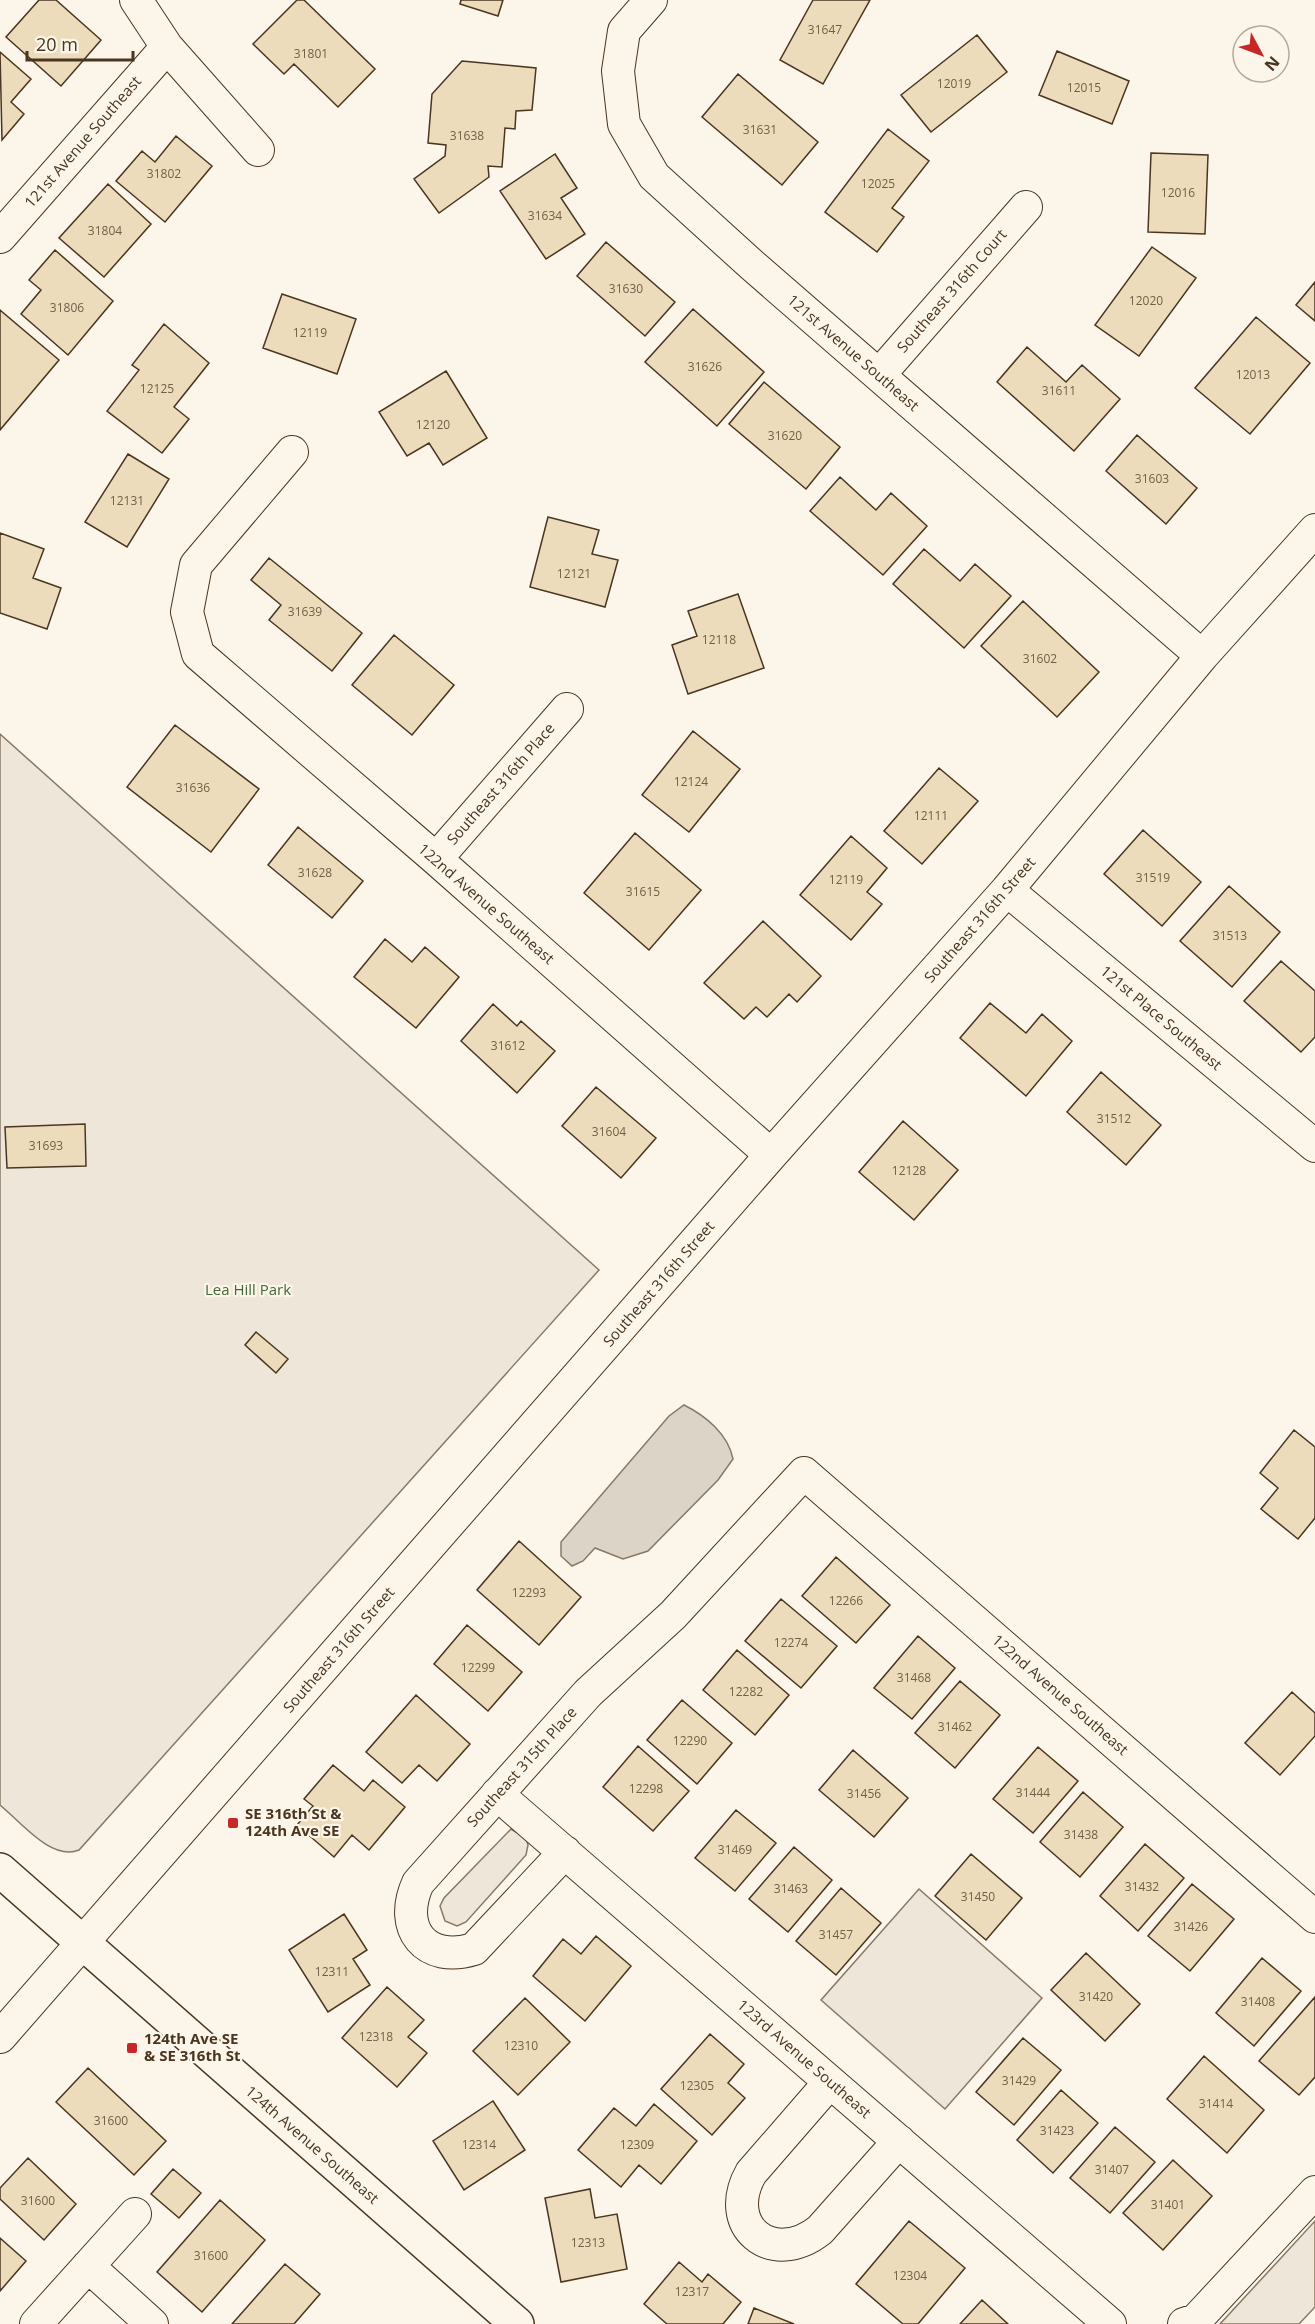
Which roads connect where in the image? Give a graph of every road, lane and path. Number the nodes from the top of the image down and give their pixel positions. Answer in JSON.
{"nodes":[{"id":1,"x":136,"y":0,"type":"edge"},
{"id":2,"x":651,"y":0,"type":"edge"},
{"id":3,"x":167,"y":47,"type":"junction"},
{"id":4,"x":258,"y":150,"type":"dead end"},
{"id":5,"x":1026,"y":207,"type":"dead end"},
{"id":6,"x":0,"y":237,"type":"edge"},
{"id":7,"x":879,"y":375,"type":"junction"},
{"id":8,"x":292,"y":452,"type":"dead end"},
{"id":9,"x":1315,"y":530,"type":"edge"},
{"id":10,"x":1202,"y":656,"type":"junction"},
{"id":11,"x":567,"y":709,"type":"dead end"},
{"id":12,"x":436,"y":859,"type":"junction"},
{"id":13,"x":1007,"y":890,"type":"junction"},
{"id":14,"x":1315,"y":1146,"type":"edge"},
{"id":15,"x":771,"y":1155,"type":"junction"},
{"id":16,"x":804,"y":1473,"type":"joint"},
{"id":17,"x":497,"y":1794,"type":"junction"},
{"id":18,"x":565,"y":1852,"type":"junction"},
{"id":19,"x":0,"y":1870,"type":"edge"},
{"id":20,"x":1315,"y":1917,"type":"edge"},
{"id":21,"x":83,"y":1945,"type":"junction"},
{"id":22,"x":0,"y":2037,"type":"edge"},
{"id":23,"x":830,"y":2082,"type":"junction"},
{"id":24,"x":899,"y":2141,"type":"junction"},
{"id":25,"x":1315,"y":2192,"type":"edge"},
{"id":26,"x":135,"y":2214,"type":"dead end"},
{"id":27,"x":88,"y":2266,"type":"junction"},
{"id":28,"x":36,"y":2324,"type":"edge"},
{"id":29,"x":152,"y":2324,"type":"edge"},
{"id":30,"x":517,"y":2324,"type":"edge"},
{"id":31,"x":1110,"y":2324,"type":"edge"},
{"id":32,"x":1184,"y":2324,"type":"edge"}],
"edges":[{"from":1,"to":3,"type":"street"},
{"from":2,"to":7,"type":"street","name":"121st Avenue Southeast"},
{"from":3,"to":4,"type":"street"},
{"from":3,"to":6,"type":"street","name":"121st Avenue Southeast"},
{"from":5,"to":7,"type":"street","name":"Southeast 316th Court"},
{"from":7,"to":10,"type":"street","name":"121st Avenue Southeast"},
{"from":8,"to":12,"type":"street","name":"122nd Avenue Southeast"},
{"from":9,"to":10,"type":"street","name":"Southeast 316th Street"},
{"from":10,"to":13,"type":"street","name":"Southeast 316th Street"},
{"from":11,"to":12,"type":"street","name":"Southeast 316th Place"},
{"from":12,"to":15,"type":"street","name":"122nd Avenue Southeast"},
{"from":13,"to":14,"type":"street","name":"121st Place Southeast"},
{"from":13,"to":15,"type":"street","name":"Southeast 316th Street"},
{"from":15,"to":21,"type":"street","name":"Southeast 316th Street"},
{"from":16,"to":17,"type":"street","name":"Southeast 315th Place"},
{"from":16,"to":20,"type":"street","name":"122nd Avenue Southeast"},
{"from":17,"to":18,"type":"street","name":"123rd Avenue Southeast"},
{"from":17,"to":18,"type":"street","name":"Southeast 315th Place"},
{"from":18,"to":23,"type":"street","name":"123rd Avenue Southeast"},
{"from":19,"to":21,"type":"street","name":"124th Avenue Southeast"},
{"from":21,"to":22,"type":"street","name":"Southeast 316th Street"},
{"from":21,"to":30,"type":"street","name":"124th Avenue Southeast"},
{"from":23,"to":24,"type":"street","name":"123rd Avenue Southeast"},
{"from":23,"to":24,"type":"street"},
{"from":24,"to":31,"type":"street","name":"123rd Avenue Southeast"},
{"from":25,"to":32,"type":"street"},
{"from":26,"to":27,"type":"street"},
{"from":27,"to":28,"type":"street"},
{"from":27,"to":29,"type":"street"}]}
